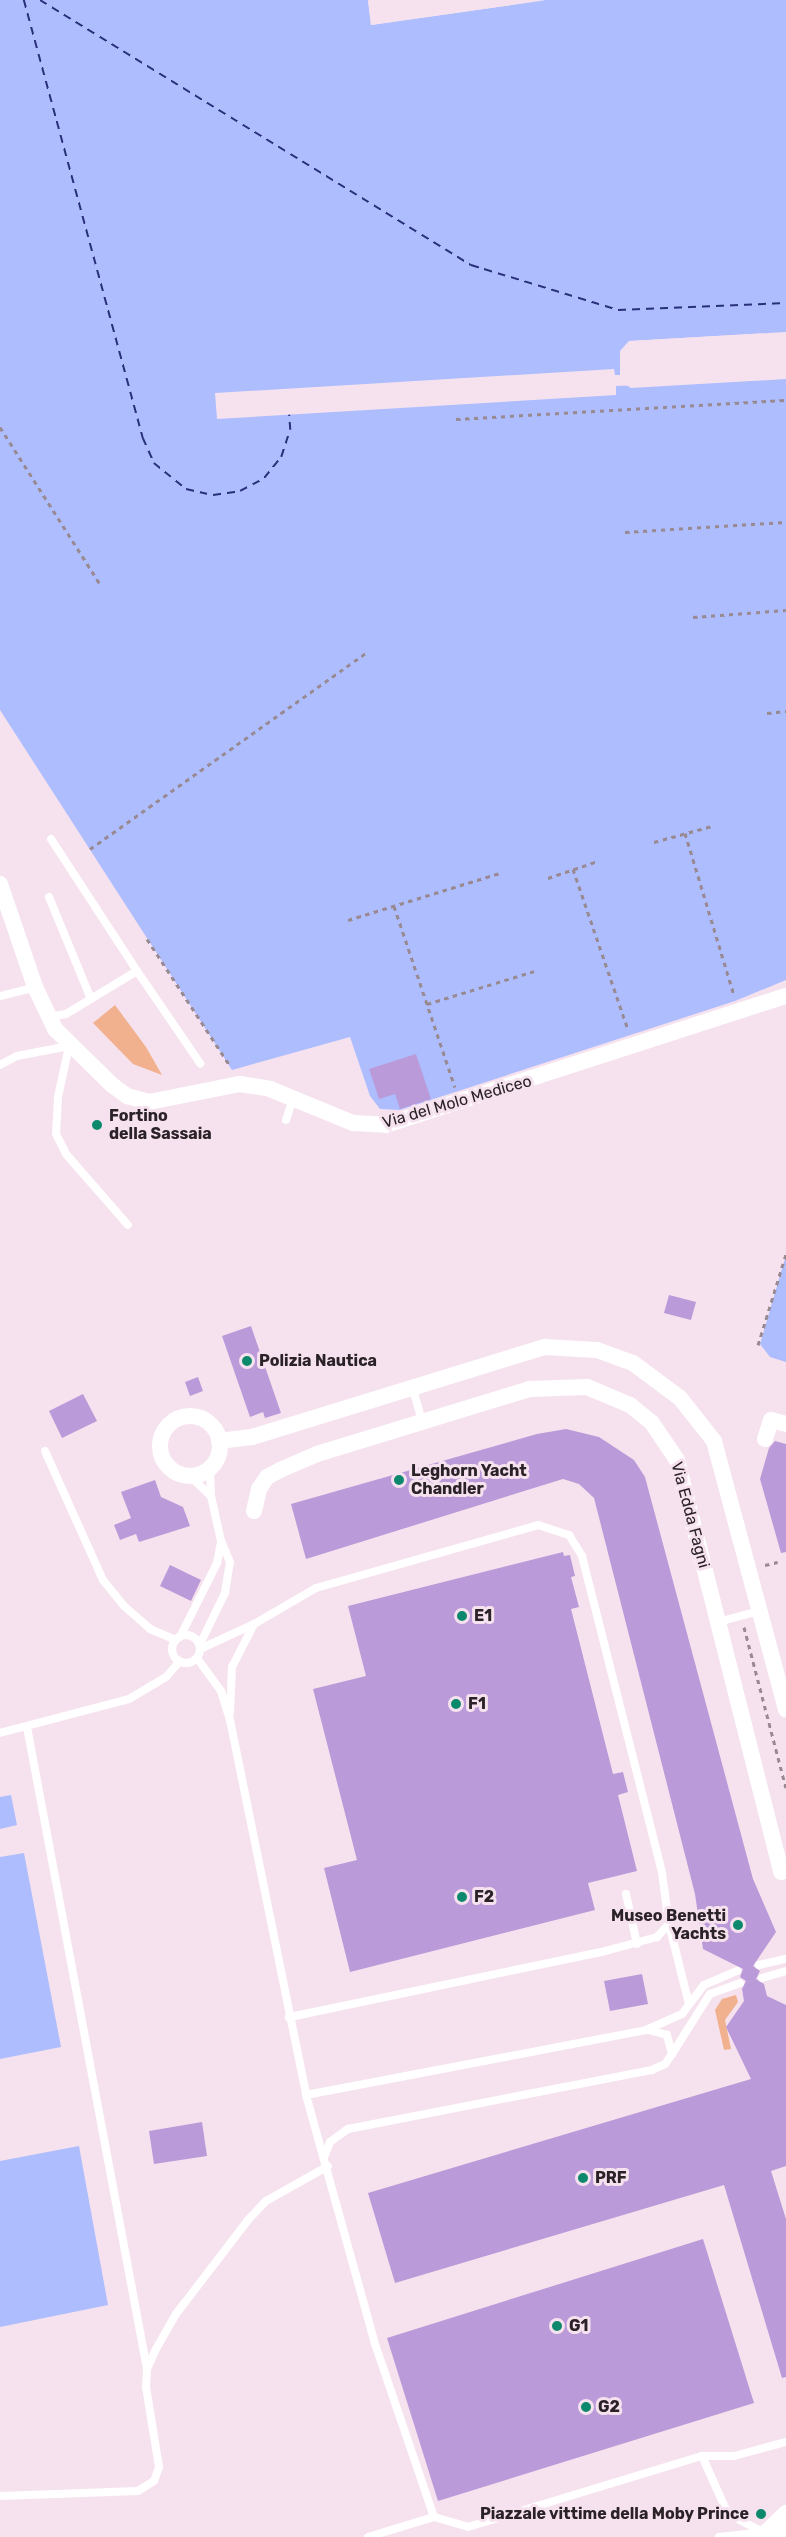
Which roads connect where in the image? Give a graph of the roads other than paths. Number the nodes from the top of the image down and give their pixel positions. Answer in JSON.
{"nodes":[{"id":1,"x":51,"y":839,"type":"dead end"},
{"id":2,"x":0,"y":884,"type":"edge"},
{"id":3,"x":49,"y":897,"type":"dead end"},
{"id":4,"x":137,"y":971,"type":"junction"},
{"id":5,"x":35,"y":987,"type":"junction"},
{"id":6,"x":0,"y":996,"type":"edge"},
{"id":7,"x":786,"y":996,"type":"edge"},
{"id":8,"x":91,"y":999,"type":"junction"},
{"id":9,"x":49,"y":1017,"type":"junction"},
{"id":10,"x":69,"y":1046,"type":"junction"},
{"id":11,"x":200,"y":1063,"type":"dead end"},
{"id":12,"x":0,"y":1065,"type":"edge"},
{"id":13,"x":293,"y":1098,"type":"junction"},
{"id":14,"x":286,"y":1119,"type":"dead end"},
{"id":15,"x":128,"y":1225,"type":"dead end"},
{"id":16,"x":412,"y":1386,"type":"junction"},
{"id":17,"x":422,"y":1421,"type":"junction"},
{"id":18,"x":786,"y":1424,"type":"edge"},
{"id":19,"x":765,"y":1438,"type":"dead end"},
{"id":20,"x":219,"y":1441,"type":"junction"},
{"id":21,"x":45,"y":1451,"type":"dead end"},
{"id":22,"x":210,"y":1467,"type":"junction"},
{"id":23,"x":190,"y":1476,"type":"junction"},
{"id":24,"x":211,"y":1496,"type":"junction"},
{"id":25,"x":254,"y":1511,"type":"dead end"},
{"id":26,"x":221,"y":1541,"type":"junction"},
{"id":27,"x":759,"y":1611,"type":"junction"},
{"id":28,"x":718,"y":1622,"type":"junction"},
{"id":29,"x":254,"y":1624,"type":"junction"},
{"id":30,"x":178,"y":1638,"type":"junction"},
{"id":31,"x":199,"y":1650,"type":"junction"},
{"id":32,"x":180,"y":1661,"type":"junction"},
{"id":33,"x":786,"y":1710,"type":"edge"},
{"id":34,"x":230,"y":1720,"type":"junction"},
{"id":35,"x":27,"y":1728,"type":"junction"},
{"id":36,"x":0,"y":1733,"type":"edge"},
{"id":37,"x":782,"y":1863,"type":"edge"},
{"id":38,"x":626,"y":1894,"type":"dead end"},
{"id":39,"x":669,"y":1924,"type":"junction"},
{"id":40,"x":637,"y":1944,"type":"junction"},
{"id":41,"x":786,"y":1959,"type":"edge"},
{"id":42,"x":759,"y":1965,"type":"dead end"},
{"id":43,"x":737,"y":1971,"type":"dead end"},
{"id":44,"x":786,"y":1971,"type":"edge"},
{"id":45,"x":762,"y":1978,"type":"dead end"},
{"id":46,"x":740,"y":1983,"type":"dead end"},
{"id":47,"x":689,"y":2004,"type":"junction"},
{"id":48,"x":289,"y":2017,"type":"junction"},
{"id":49,"x":645,"y":2030,"type":"junction"},
{"id":50,"x":672,"y":2054,"type":"junction"},
{"id":51,"x":306,"y":2095,"type":"junction"},
{"id":52,"x":325,"y":2155,"type":"junction"},
{"id":53,"x":328,"y":2166,"type":"junction"},
{"id":54,"x":147,"y":2369,"type":"junction"},
{"id":55,"x":786,"y":2442,"type":"edge"},
{"id":56,"x":702,"y":2456,"type":"junction"},
{"id":57,"x":0,"y":2496,"type":"edge"},
{"id":58,"x":786,"y":2513,"type":"edge"},
{"id":59,"x":434,"y":2517,"type":"junction"},
{"id":60,"x":772,"y":2535,"type":"edge"},
{"id":61,"x":368,"y":2537,"type":"edge"},
{"id":62,"x":719,"y":2537,"type":"edge"}],
"edges":[{"from":1,"to":4,"type":"lane"},
{"from":2,"to":5,"type":"street","name":"Via del Molo Mediceo"},
{"from":3,"to":8,"type":"lane"},
{"from":4,"to":8,"type":"lane"},
{"from":4,"to":11,"type":"lane"},
{"from":5,"to":6,"type":"lane"},
{"from":5,"to":9,"type":"street","name":"Via del Molo Mediceo"},
{"from":7,"to":13,"type":"street","name":"Via del Molo Mediceo"},
{"from":8,"to":9,"type":"lane"},
{"from":9,"to":10,"type":"street","name":"Via del Molo Mediceo"},
{"from":10,"to":12,"type":"lane"},
{"from":10,"to":13,"type":"street","name":"Via del Molo Mediceo"},
{"from":10,"to":15,"type":"lane"},
{"from":13,"to":14,"type":"lane"},
{"from":16,"to":17,"type":"lane"},
{"from":16,"to":20,"type":"street"},
{"from":16,"to":27,"type":"street"},
{"from":17,"to":25,"type":"street","name":"Via Edda Fagni"},
{"from":17,"to":28,"type":"street","name":"Via Edda Fagni"},
{"from":18,"to":19,"type":"street"},
{"from":20,"to":22,"type":"street"},
{"from":20,"to":23,"type":"street"},
{"from":21,"to":30,"type":"lane"},
{"from":22,"to":23,"type":"street"},
{"from":22,"to":24,"type":"lane"},
{"from":23,"to":24,"type":"lane"},
{"from":24,"to":26,"type":"lane"},
{"from":26,"to":30,"type":"lane"},
{"from":26,"to":31,"type":"lane"},
{"from":27,"to":28,"type":"lane"},
{"from":27,"to":33,"type":"street"},
{"from":28,"to":37,"type":"street","name":"Via Edda Fagni"},
{"from":29,"to":31,"type":"lane"},
{"from":29,"to":34,"type":"lane"},
{"from":29,"to":39,"type":"lane"},
{"from":30,"to":31,"type":"lane"},
{"from":30,"to":32,"type":"lane"},
{"from":31,"to":32,"type":"lane"},
{"from":31,"to":34,"type":"lane"},
{"from":32,"to":35,"type":"lane"},
{"from":34,"to":48,"type":"lane"},
{"from":35,"to":36,"type":"lane"},
{"from":35,"to":54,"type":"lane"},
{"from":38,"to":40,"type":"lane"},
{"from":39,"to":40,"type":"lane"},
{"from":39,"to":47,"type":"lane"},
{"from":40,"to":48,"type":"lane"},
{"from":41,"to":42,"type":"lane"},
{"from":43,"to":47,"type":"lane"},
{"from":44,"to":45,"type":"lane"},
{"from":46,"to":50,"type":"lane"},
{"from":47,"to":49,"type":"lane"},
{"from":48,"to":51,"type":"lane"},
{"from":49,"to":50,"type":"lane"},
{"from":49,"to":51,"type":"lane"},
{"from":50,"to":52,"type":"lane"},
{"from":51,"to":52,"type":"lane"},
{"from":52,"to":53,"type":"lane"},
{"from":53,"to":54,"type":"lane"},
{"from":53,"to":59,"type":"lane"},
{"from":54,"to":57,"type":"lane"},
{"from":55,"to":56,"type":"lane"},
{"from":56,"to":59,"type":"lane"},
{"from":56,"to":60,"type":"lane"},
{"from":58,"to":60,"type":"street"},
{"from":59,"to":61,"type":"lane"},
{"from":60,"to":62,"type":"lane"}]}
